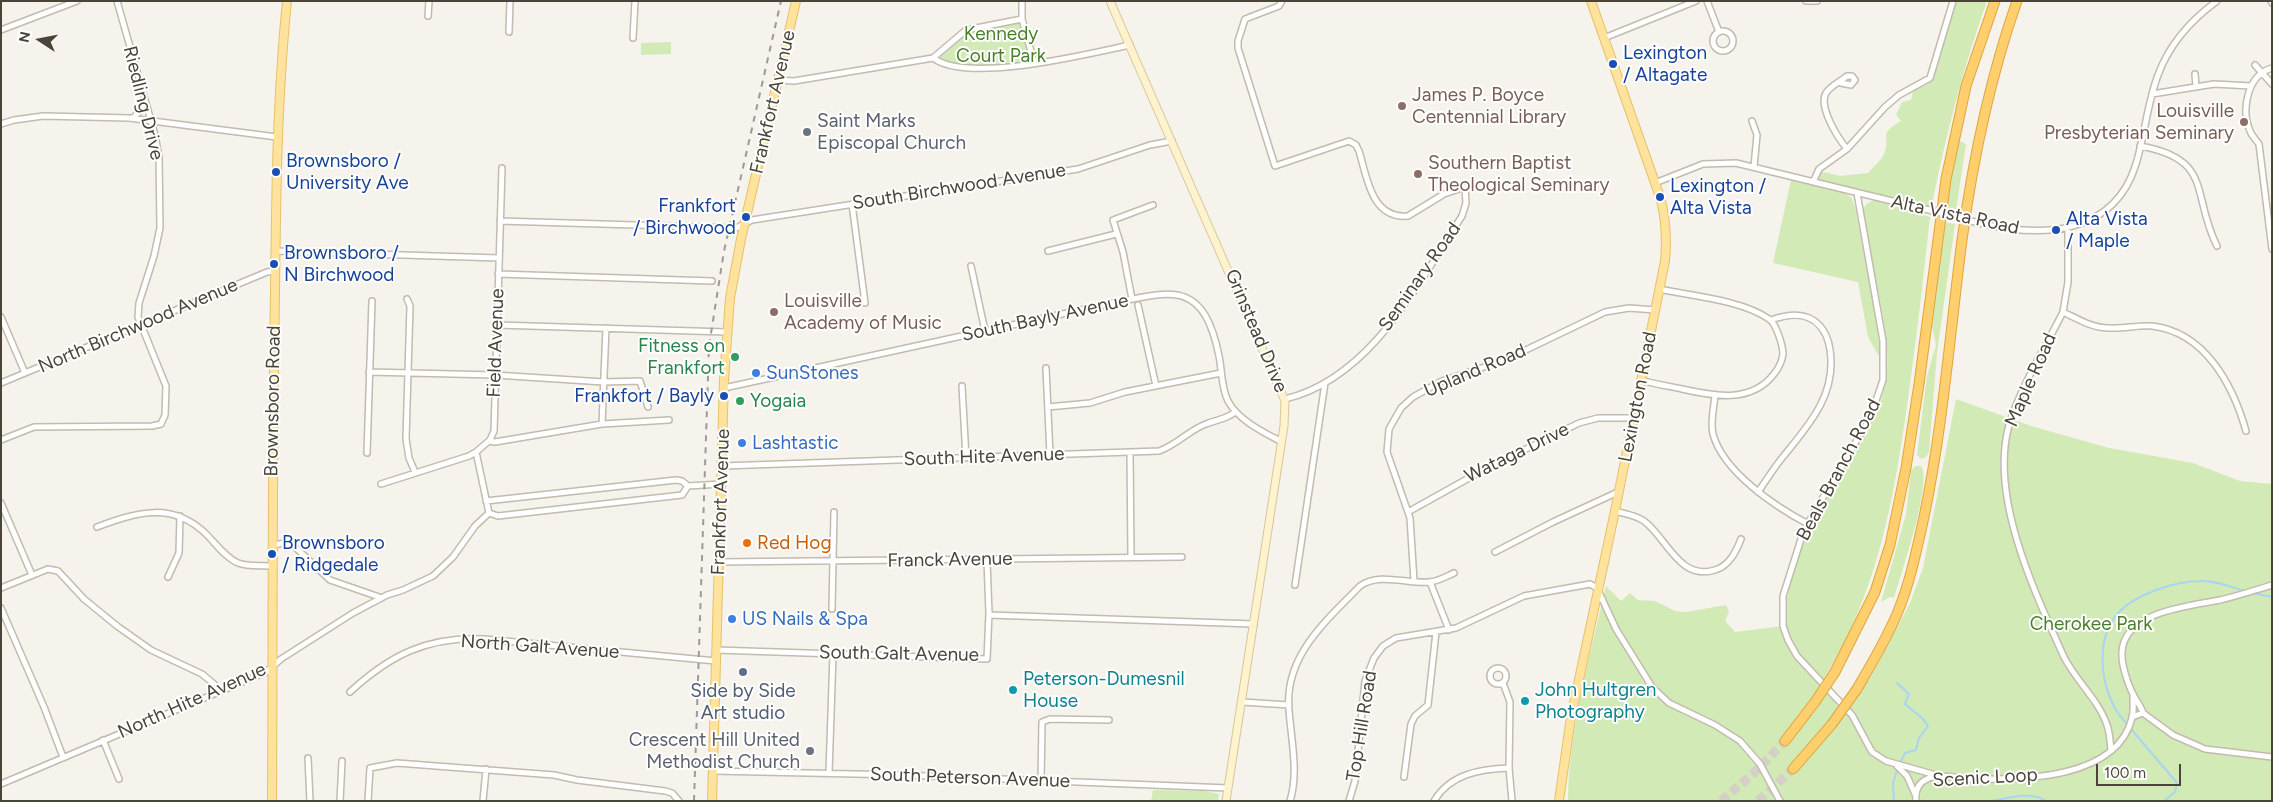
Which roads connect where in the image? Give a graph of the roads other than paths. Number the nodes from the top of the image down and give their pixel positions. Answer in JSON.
{"nodes":[{"id":1,"x":76,"y":1,"type":"edge"},
{"id":2,"x":117,"y":1,"type":"edge"},
{"id":3,"x":287,"y":1,"type":"edge"},
{"id":4,"x":429,"y":1,"type":"edge"},
{"id":5,"x":510,"y":1,"type":"edge"},
{"id":6,"x":635,"y":1,"type":"edge"},
{"id":7,"x":796,"y":1,"type":"edge"},
{"id":8,"x":1022,"y":1,"type":"edge"},
{"id":9,"x":1110,"y":1,"type":"edge"},
{"id":10,"x":1282,"y":1,"type":"edge"},
{"id":11,"x":1591,"y":1,"type":"edge"},
{"id":12,"x":1696,"y":1,"type":"edge"},
{"id":13,"x":1707,"y":1,"type":"edge"},
{"id":14,"x":1806,"y":1,"type":"edge"},
{"id":15,"x":1817,"y":1,"type":"edge"},
{"id":16,"x":1953,"y":1,"type":"edge"},
{"id":17,"x":1995,"y":1,"type":"edge"},
{"id":18,"x":2017,"y":1,"type":"edge"},
{"id":19,"x":2217,"y":1,"type":"edge"},
{"id":20,"x":428,"y":16,"type":"dead end"},
{"id":21,"x":1022,"y":19,"type":"junction"},
{"id":22,"x":1,"y":30,"type":"edge"},
{"id":23,"x":509,"y":32,"type":"dead end"},
{"id":24,"x":1719,"y":32,"type":"dead end"},
{"id":25,"x":633,"y":38,"type":"dead end"},
{"id":26,"x":1604,"y":38,"type":"junction"},
{"id":27,"x":1130,"y":45,"type":"junction"},
{"id":28,"x":933,"y":58,"type":"junction"},
{"id":29,"x":1034,"y":62,"type":"junction"},
{"id":30,"x":2255,"y":65,"type":"dead end"},
{"id":31,"x":2272,"y":68,"type":"edge"},
{"id":32,"x":2195,"y":74,"type":"dead end"},
{"id":33,"x":2261,"y":74,"type":"junction"},
{"id":34,"x":778,"y":80,"type":"junction"},
{"id":35,"x":1840,"y":83,"type":"dead end"},
{"id":36,"x":2272,"y":84,"type":"edge"},
{"id":37,"x":2251,"y":86,"type":"junction"},
{"id":38,"x":2196,"y":87,"type":"junction"},
{"id":39,"x":2152,"y":94,"type":"junction"},
{"id":40,"x":144,"y":101,"type":"junction"},
{"id":41,"x":133,"y":118,"type":"junction"},
{"id":42,"x":149,"y":120,"type":"junction"},
{"id":43,"x":1752,"y":121,"type":"dead end"},
{"id":44,"x":1,"y":124,"type":"edge"},
{"id":45,"x":277,"y":137,"type":"junction"},
{"id":46,"x":1172,"y":141,"type":"junction"},
{"id":47,"x":2140,"y":146,"type":"junction"},
{"id":48,"x":1847,"y":149,"type":"junction"},
{"id":49,"x":1754,"y":167,"type":"junction"},
{"id":50,"x":502,"y":168,"type":"dead end"},
{"id":51,"x":1813,"y":182,"type":"junction"},
{"id":52,"x":1655,"y":183,"type":"junction"},
{"id":53,"x":1858,"y":193,"type":"junction"},
{"id":54,"x":852,"y":204,"type":"junction"},
{"id":55,"x":1153,"y":204,"type":"dead end"},
{"id":56,"x":500,"y":221,"type":"junction"},
{"id":57,"x":745,"y":225,"type":"junction"},
{"id":58,"x":2068,"y":228,"type":"junction"},
{"id":59,"x":1116,"y":234,"type":"junction"},
{"id":60,"x":2217,"y":246,"type":"dead end"},
{"id":61,"x":2272,"y":249,"type":"edge"},
{"id":62,"x":275,"y":251,"type":"junction"},
{"id":63,"x":1048,"y":251,"type":"dead end"},
{"id":64,"x":499,"y":258,"type":"junction"},
{"id":65,"x":971,"y":266,"type":"dead end"},
{"id":66,"x":274,"y":271,"type":"junction"},
{"id":67,"x":498,"y":274,"type":"junction"},
{"id":68,"x":712,"y":281,"type":"dead end"},
{"id":69,"x":1659,"y":289,"type":"junction"},
{"id":70,"x":408,"y":299,"type":"dead end"},
{"id":71,"x":1132,"y":299,"type":"junction"},
{"id":72,"x":372,"y":301,"type":"dead end"},
{"id":73,"x":864,"y":303,"type":"dead end"},
{"id":74,"x":1138,"y":305,"type":"dead end"},
{"id":75,"x":1655,"y":310,"type":"junction"},
{"id":76,"x":2063,"y":312,"type":"junction"},
{"id":77,"x":1,"y":317,"type":"edge"},
{"id":78,"x":1771,"y":320,"type":"junction"},
{"id":79,"x":141,"y":325,"type":"junction"},
{"id":80,"x":497,"y":325,"type":"junction"},
{"id":81,"x":606,"y":328,"type":"junction"},
{"id":82,"x":985,"y":331,"type":"junction"},
{"id":83,"x":726,"y":332,"type":"junction"},
{"id":84,"x":1046,"y":368,"type":"dead end"},
{"id":85,"x":369,"y":372,"type":"junction"},
{"id":86,"x":25,"y":373,"type":"junction"},
{"id":87,"x":409,"y":373,"type":"junction"},
{"id":88,"x":1221,"y":373,"type":"junction"},
{"id":89,"x":496,"y":376,"type":"junction"},
{"id":90,"x":1641,"y":380,"type":"junction"},
{"id":91,"x":604,"y":382,"type":"junction"},
{"id":92,"x":1,"y":383,"type":"edge"},
{"id":93,"x":1324,"y":383,"type":"junction"},
{"id":94,"x":962,"y":386,"type":"dead end"},
{"id":95,"x":1156,"y":386,"type":"junction"},
{"id":96,"x":724,"y":388,"type":"junction"},
{"id":97,"x":1715,"y":395,"type":"junction"},
{"id":98,"x":1285,"y":399,"type":"junction"},
{"id":99,"x":1048,"y":407,"type":"junction"},
{"id":100,"x":648,"y":408,"type":"dead end"},
{"id":101,"x":1235,"y":412,"type":"junction"},
{"id":102,"x":1633,"y":418,"type":"junction"},
{"id":103,"x":669,"y":420,"type":"dead end"},
{"id":104,"x":602,"y":424,"type":"junction"},
{"id":105,"x":2246,"y":431,"type":"dead end"},
{"id":106,"x":1,"y":440,"type":"edge"},
{"id":107,"x":489,"y":441,"type":"junction"},
{"id":108,"x":1282,"y":442,"type":"junction"},
{"id":109,"x":476,"y":452,"type":"junction"},
{"id":110,"x":1130,"y":452,"type":"junction"},
{"id":111,"x":367,"y":453,"type":"dead end"},
{"id":112,"x":1050,"y":455,"type":"junction"},
{"id":113,"x":966,"y":458,"type":"junction"},
{"id":114,"x":722,"y":466,"type":"junction"},
{"id":115,"x":415,"y":472,"type":"junction"},
{"id":116,"x":381,"y":484,"type":"dead end"},
{"id":117,"x":721,"y":484,"type":"junction"},
{"id":118,"x":688,"y":486,"type":"junction"},
{"id":119,"x":1618,"y":492,"type":"junction"},
{"id":120,"x":1758,"y":492,"type":"junction"},
{"id":121,"x":486,"y":501,"type":"junction"},
{"id":122,"x":1,"y":503,"type":"edge"},
{"id":123,"x":488,"y":511,"type":"junction"},
{"id":124,"x":1615,"y":511,"type":"junction"},
{"id":125,"x":834,"y":512,"type":"dead end"},
{"id":126,"x":1408,"y":512,"type":"junction"},
{"id":127,"x":180,"y":516,"type":"junction"},
{"id":128,"x":1808,"y":524,"type":"junction"},
{"id":129,"x":97,"y":527,"type":"dead end"},
{"id":130,"x":1741,"y":539,"type":"dead end"},
{"id":131,"x":272,"y":545,"type":"junction"},
{"id":132,"x":1495,"y":552,"type":"dead end"},
{"id":133,"x":1131,"y":557,"type":"junction"},
{"id":134,"x":1182,"y":557,"type":"dead end"},
{"id":135,"x":987,"y":560,"type":"junction"},
{"id":136,"x":833,"y":561,"type":"junction"},
{"id":137,"x":719,"y":562,"type":"junction"},
{"id":138,"x":272,"y":566,"type":"junction"},
{"id":139,"x":1454,"y":573,"type":"dead end"},
{"id":140,"x":32,"y":575,"type":"junction"},
{"id":141,"x":168,"y":577,"type":"dead end"},
{"id":142,"x":1414,"y":581,"type":"junction"},
{"id":143,"x":1430,"y":582,"type":"junction"},
{"id":144,"x":1295,"y":585,"type":"dead end"},
{"id":145,"x":2272,"y":585,"type":"edge"},
{"id":146,"x":1,"y":588,"type":"edge"},
{"id":147,"x":1598,"y":592,"type":"junction"},
{"id":148,"x":382,"y":598,"type":"junction"},
{"id":149,"x":1,"y":608,"type":"edge"},
{"id":150,"x":832,"y":609,"type":"dead end"},
{"id":151,"x":989,"y":615,"type":"junction"},
{"id":152,"x":1254,"y":624,"type":"junction"},
{"id":153,"x":1449,"y":630,"type":"junction"},
{"id":154,"x":1436,"y":632,"type":"junction"},
{"id":155,"x":716,"y":650,"type":"junction"},
{"id":156,"x":833,"y":654,"type":"junction"},
{"id":157,"x":716,"y":661,"type":"junction"},
{"id":158,"x":273,"y":666,"type":"junction"},
{"id":159,"x":1504,"y":682,"type":"dead end"},
{"id":160,"x":219,"y":691,"type":"junction"},
{"id":161,"x":350,"y":692,"type":"dead end"},
{"id":162,"x":2133,"y":695,"type":"junction"},
{"id":163,"x":1242,"y":702,"type":"junction"},
{"id":164,"x":1288,"y":705,"type":"junction"},
{"id":165,"x":2143,"y":713,"type":"junction"},
{"id":166,"x":2132,"y":717,"type":"junction"},
{"id":167,"x":1109,"y":720,"type":"dead end"},
{"id":168,"x":104,"y":740,"type":"junction"},
{"id":169,"x":1785,"y":741,"type":"tunnel mouth"},
{"id":170,"x":2111,"y":751,"type":"junction"},
{"id":171,"x":63,"y":757,"type":"junction"},
{"id":172,"x":2272,"y":757,"type":"edge"},
{"id":173,"x":308,"y":758,"type":"dead end"},
{"id":174,"x":342,"y":761,"type":"dead end"},
{"id":175,"x":1894,"y":764,"type":"junction"},
{"id":176,"x":1509,"y":768,"type":"junction"},
{"id":177,"x":486,"y":769,"type":"junction"},
{"id":178,"x":1793,"y":769,"type":"tunnel mouth"},
{"id":179,"x":713,"y":771,"type":"junction"},
{"id":180,"x":829,"y":773,"type":"junction"},
{"id":181,"x":1404,"y":777,"type":"dead end"},
{"id":182,"x":1943,"y":777,"type":"junction"},
{"id":183,"x":119,"y":779,"type":"dead end"},
{"id":184,"x":1041,"y":781,"type":"junction"},
{"id":185,"x":1,"y":784,"type":"edge"},
{"id":186,"x":1228,"y":788,"type":"junction"},
{"id":187,"x":1915,"y":797,"type":"edge"},
{"id":188,"x":677,"y":798,"type":"edge"},
{"id":189,"x":272,"y":801,"type":"edge"},
{"id":190,"x":310,"y":801,"type":"edge"},
{"id":191,"x":340,"y":801,"type":"edge"},
{"id":192,"x":368,"y":801,"type":"edge"},
{"id":193,"x":483,"y":801,"type":"edge"},
{"id":194,"x":712,"y":801,"type":"edge"},
{"id":195,"x":1226,"y":801,"type":"edge"},
{"id":196,"x":1290,"y":801,"type":"edge"},
{"id":197,"x":1350,"y":801,"type":"edge"},
{"id":198,"x":1434,"y":801,"type":"edge"},
{"id":199,"x":1512,"y":801,"type":"edge"},
{"id":200,"x":1559,"y":801,"type":"edge"},
{"id":201,"x":1780,"y":801,"type":"edge"}],
"edges":[{"from":1,"to":22,"type":"street"},
{"from":2,"to":40,"type":"street","name":"Riedling Drive"},
{"from":3,"to":45,"type":"main road","name":"Brownsboro Road"},
{"from":4,"to":20,"type":"street"},
{"from":5,"to":23,"type":"street"},
{"from":6,"to":25,"type":"street"},
{"from":7,"to":34,"type":"main road","name":"Frankfort Avenue"},
{"from":8,"to":21,"type":"street"},
{"from":9,"to":27,"type":"street","name":"Grinstead Drive"},
{"from":10,"to":93,"type":"street","name":"Seminary Road"},
{"from":11,"to":26,"type":"main road","name":"Lexington Road"},
{"from":12,"to":26,"type":"street"},
{"from":13,"to":24,"type":"street"},
{"from":14,"to":15,"type":"street"},
{"from":16,"to":48,"type":"street"},
{"from":17,"to":169,"type":"highway","bridge":true},
{"from":18,"to":178,"type":"highway","bridge":true},
{"from":19,"to":39,"type":"street","name":"Alta Vista Road"},
{"from":21,"to":28,"type":"street"},
{"from":21,"to":29,"type":"street"},
{"from":26,"to":52,"type":"main road","name":"Lexington Road"},
{"from":27,"to":29,"type":"street"},
{"from":27,"to":46,"type":"street","name":"Grinstead Drive"},
{"from":28,"to":29,"type":"street"},
{"from":28,"to":34,"type":"street"},
{"from":30,"to":33,"type":"street"},
{"from":31,"to":33,"type":"street"},
{"from":32,"to":38,"type":"street"},
{"from":33,"to":36,"type":"street"},
{"from":33,"to":37,"type":"street"},
{"from":34,"to":57,"type":"main road","name":"Frankfort Avenue"},
{"from":35,"to":48,"type":"street"},
{"from":37,"to":38,"type":"street"},
{"from":37,"to":61,"type":"street"},
{"from":38,"to":39,"type":"street"},
{"from":39,"to":47,"type":"street","name":"Alta Vista Road"},
{"from":40,"to":41,"type":"street"},
{"from":40,"to":42,"type":"street","name":"Riedling Drive"},
{"from":41,"to":42,"type":"street"},
{"from":41,"to":44,"type":"street"},
{"from":42,"to":45,"type":"street"},
{"from":42,"to":79,"type":"street","name":"Riedling Drive"},
{"from":43,"to":49,"type":"street"},
{"from":45,"to":62,"type":"main road","name":"Brownsboro Road"},
{"from":46,"to":54,"type":"street","name":"South Birchwood Avenue"},
{"from":46,"to":98,"type":"street","name":"Grinstead Drive"},
{"from":47,"to":58,"type":"street","name":"Alta Vista Road"},
{"from":47,"to":60,"type":"street"},
{"from":48,"to":51,"type":"street"},
{"from":49,"to":51,"type":"street","name":"Alta Vista Road"},
{"from":49,"to":52,"type":"street","name":"Alta Vista Road"},
{"from":50,"to":56,"type":"street","name":"Field Avenue"},
{"from":51,"to":53,"type":"street","name":"Alta Vista Road"},
{"from":52,"to":69,"type":"main road","name":"Lexington Road"},
{"from":53,"to":58,"type":"street","name":"Alta Vista Road","bridge":true},
{"from":53,"to":128,"type":"street","name":"Beals Branch Road"},
{"from":54,"to":57,"type":"street","name":"South Birchwood Avenue"},
{"from":54,"to":73,"type":"street"},
{"from":55,"to":59,"type":"street"},
{"from":56,"to":57,"type":"street"},
{"from":56,"to":64,"type":"street","name":"Field Avenue"},
{"from":57,"to":83,"type":"main road","name":"Frankfort Avenue"},
{"from":58,"to":76,"type":"street","name":"Maple Road"},
{"from":59,"to":63,"type":"street"},
{"from":59,"to":71,"type":"street"},
{"from":62,"to":64,"type":"street"},
{"from":62,"to":66,"type":"main road","name":"Brownsboro Road"},
{"from":64,"to":67,"type":"street","name":"Field Avenue"},
{"from":65,"to":82,"type":"street"},
{"from":66,"to":79,"type":"street","name":"North Birchwood Avenue"},
{"from":66,"to":131,"type":"main road","name":"Brownsboro Road"},
{"from":67,"to":68,"type":"street"},
{"from":67,"to":80,"type":"street","name":"Field Avenue"},
{"from":69,"to":75,"type":"main road","name":"Lexington Road"},
{"from":69,"to":78,"type":"street"},
{"from":70,"to":87,"type":"street"},
{"from":71,"to":82,"type":"street","name":"South Bayly Avenue"},
{"from":71,"to":88,"type":"street","name":"South Bayly Avenue"},
{"from":72,"to":85,"type":"street"},
{"from":74,"to":95,"type":"street"},
{"from":75,"to":90,"type":"main road","name":"Lexington Road"},
{"from":75,"to":126,"type":"street","name":"Upland Road"},
{"from":76,"to":105,"type":"street"},
{"from":76,"to":170,"type":"street","name":"Maple Road"},
{"from":77,"to":86,"type":"street"},
{"from":78,"to":97,"type":"street"},
{"from":78,"to":120,"type":"street"},
{"from":79,"to":86,"type":"street","name":"North Birchwood Avenue"},
{"from":79,"to":106,"type":"street","name":"Riedling Drive"},
{"from":80,"to":81,"type":"street"},
{"from":80,"to":89,"type":"street","name":"Field Avenue"},
{"from":81,"to":83,"type":"street"},
{"from":81,"to":91,"type":"street"},
{"from":82,"to":96,"type":"street","name":"South Bayly Avenue"},
{"from":83,"to":96,"type":"main road","name":"Frankfort Avenue"},
{"from":84,"to":99,"type":"street"},
{"from":85,"to":87,"type":"street"},
{"from":85,"to":111,"type":"street"},
{"from":86,"to":92,"type":"street","name":"North Birchwood Avenue"},
{"from":87,"to":89,"type":"street"},
{"from":87,"to":115,"type":"street"},
{"from":88,"to":95,"type":"street"},
{"from":88,"to":101,"type":"street","name":"South Bayly Avenue"},
{"from":89,"to":91,"type":"street"},
{"from":89,"to":107,"type":"street","name":"Field Avenue"},
{"from":90,"to":97,"type":"street"},
{"from":90,"to":102,"type":"main road","name":"Lexington Road"},
{"from":91,"to":100,"type":"street"},
{"from":91,"to":104,"type":"street"},
{"from":93,"to":98,"type":"street","name":"Seminary Road"},
{"from":93,"to":144,"type":"street"},
{"from":94,"to":113,"type":"street"},
{"from":95,"to":99,"type":"street"},
{"from":96,"to":114,"type":"main road","name":"Frankfort Avenue"},
{"from":97,"to":120,"type":"street"},
{"from":98,"to":108,"type":"street","name":"Grinstead Drive"},
{"from":99,"to":112,"type":"street"},
{"from":101,"to":108,"type":"street"},
{"from":101,"to":110,"type":"street","name":"South Hite Avenue"},
{"from":102,"to":119,"type":"main road","name":"Lexington Road"},
{"from":102,"to":126,"type":"street","name":"Wataga Drive"},
{"from":103,"to":104,"type":"street"},
{"from":104,"to":107,"type":"street"},
{"from":107,"to":109,"type":"street"},
{"from":108,"to":152,"type":"street","name":"Grinstead Drive"},
{"from":109,"to":115,"type":"street"},
{"from":109,"to":121,"type":"street"},
{"from":110,"to":112,"type":"street","name":"South Hite Avenue"},
{"from":110,"to":133,"type":"street"},
{"from":112,"to":113,"type":"street","name":"South Hite Avenue"},
{"from":113,"to":114,"type":"street","name":"South Hite Avenue"},
{"from":114,"to":117,"type":"main road","name":"Frankfort Avenue"},
{"from":115,"to":116,"type":"street"},
{"from":117,"to":118,"type":"street"},
{"from":117,"to":137,"type":"main road","name":"Frankfort Avenue"},
{"from":118,"to":121,"type":"street"},
{"from":118,"to":123,"type":"street"},
{"from":119,"to":124,"type":"main road","name":"Lexington Road"},
{"from":119,"to":132,"type":"street"},
{"from":120,"to":128,"type":"street"},
{"from":121,"to":123,"type":"street"},
{"from":122,"to":140,"type":"street"},
{"from":123,"to":148,"type":"street","name":"North Hite Avenue"},
{"from":124,"to":130,"type":"street"},
{"from":124,"to":147,"type":"main road","name":"Lexington Road"},
{"from":125,"to":136,"type":"street"},
{"from":126,"to":142,"type":"street","name":"Upland Road"},
{"from":127,"to":129,"type":"street"},
{"from":127,"to":138,"type":"street"},
{"from":127,"to":141,"type":"street"},
{"from":128,"to":175,"type":"street","name":"Beals Branch Road"},
{"from":131,"to":138,"type":"main road","name":"Brownsboro Road"},
{"from":131,"to":148,"type":"street"},
{"from":133,"to":134,"type":"street","name":"Franck Avenue"},
{"from":133,"to":135,"type":"street","name":"Franck Avenue"},
{"from":135,"to":136,"type":"street","name":"Franck Avenue"},
{"from":135,"to":151,"type":"street"},
{"from":136,"to":137,"type":"street","name":"Franck Avenue"},
{"from":136,"to":150,"type":"street"},
{"from":137,"to":155,"type":"main road","name":"Frankfort Avenue"},
{"from":138,"to":158,"type":"main road","name":"Brownsboro Road"},
{"from":139,"to":143,"type":"street"},
{"from":140,"to":146,"type":"street"},
{"from":140,"to":160,"type":"street"},
{"from":142,"to":143,"type":"street"},
{"from":142,"to":164,"type":"street"},
{"from":143,"to":153,"type":"street"},
{"from":145,"to":162,"type":"street"},
{"from":147,"to":153,"type":"street","name":"Top Hill Road"},
{"from":147,"to":200,"type":"main road","name":"Lexington Road"},
{"from":147,"to":201,"type":"street"},
{"from":148,"to":158,"type":"street","name":"North Hite Avenue"},
{"from":149,"to":171,"type":"street"},
{"from":151,"to":152,"type":"street"},
{"from":151,"to":156,"type":"street","name":"South Galt Avenue"},
{"from":152,"to":163,"type":"street","name":"Grinstead Drive"},
{"from":153,"to":154,"type":"street","name":"Top Hill Road"},
{"from":154,"to":181,"type":"street"},
{"from":154,"to":197,"type":"street","name":"Top Hill Road"},
{"from":155,"to":156,"type":"street","name":"South Galt Avenue"},
{"from":155,"to":157,"type":"main road","name":"Frankfort Avenue"},
{"from":156,"to":180,"type":"street"},
{"from":157,"to":161,"type":"street","name":"North Galt Avenue"},
{"from":157,"to":179,"type":"main road","name":"Frankfort Avenue"},
{"from":158,"to":160,"type":"street","name":"North Hite Avenue"},
{"from":158,"to":189,"type":"main road","name":"Brownsboro Road"},
{"from":159,"to":176,"type":"street"},
{"from":160,"to":168,"type":"street","name":"North Hite Avenue"},
{"from":162,"to":165,"type":"street"},
{"from":162,"to":166,"type":"street","name":"Scenic Loop"},
{"from":163,"to":164,"type":"street"},
{"from":163,"to":186,"type":"street","name":"Grinstead Drive"},
{"from":164,"to":196,"type":"street"},
{"from":165,"to":166,"type":"street"},
{"from":165,"to":172,"type":"street"},
{"from":166,"to":170,"type":"street","name":"Scenic Loop"},
{"from":167,"to":184,"type":"street"},
{"from":168,"to":171,"type":"street","name":"North Hite Avenue"},
{"from":168,"to":183,"type":"street"},
{"from":170,"to":182,"type":"street","name":"Scenic Loop"},
{"from":171,"to":185,"type":"street","name":"North Hite Avenue"},
{"from":173,"to":190,"type":"street"},
{"from":174,"to":191,"type":"street"},
{"from":175,"to":182,"type":"street","name":"Beals Branch Road"},
{"from":175,"to":187,"type":"street","name":"Beals Branch Road"},
{"from":176,"to":198,"type":"street"},
{"from":176,"to":199,"type":"street"},
{"from":177,"to":188,"type":"street"},
{"from":177,"to":192,"type":"street"},
{"from":177,"to":193,"type":"street"},
{"from":179,"to":180,"type":"street","name":"South Peterson Avenue"},
{"from":179,"to":194,"type":"main road","name":"Frankfort Avenue"},
{"from":180,"to":184,"type":"street","name":"South Peterson Avenue"},
{"from":182,"to":187,"type":"street","name":"Scenic Loop"},
{"from":184,"to":186,"type":"street","name":"South Peterson Avenue"},
{"from":186,"to":195,"type":"street","name":"Grinstead Drive"}]}
